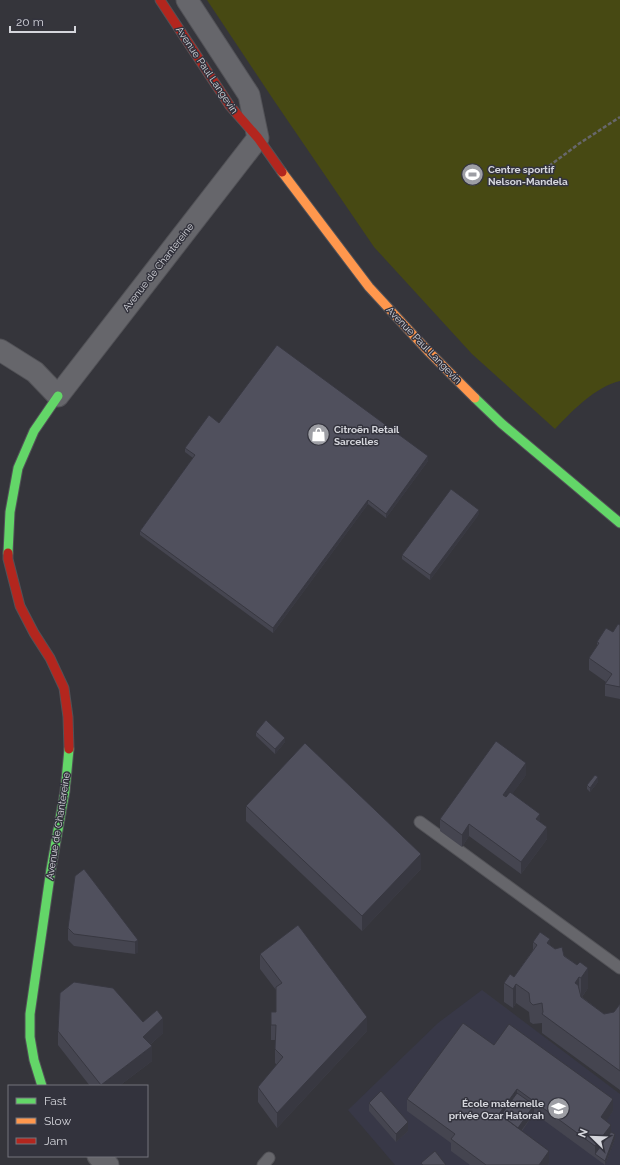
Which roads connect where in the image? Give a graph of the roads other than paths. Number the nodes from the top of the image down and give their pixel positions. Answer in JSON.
{"nodes":[{"id":1,"x":160,"y":0,"type":"edge"},
{"id":2,"x":187,"y":0,"type":"edge"},
{"id":3,"x":258,"y":138,"type":"junction"},
{"id":4,"x":0,"y":350,"type":"edge"},
{"id":5,"x":58,"y":396,"type":"junction"},
{"id":6,"x":620,"y":524,"type":"edge"},
{"id":7,"x":420,"y":822,"type":"dead end"},
{"id":8,"x":620,"y":968,"type":"edge"},
{"id":9,"x":42,"y":1085,"type":"edge"},
{"id":10,"x":99,"y":1157,"type":"edge"},
{"id":11,"x":108,"y":1165,"type":"edge"}],
"edges":[{"from":1,"to":3,"type":"street","name":"Avenue Paul Langevin"},
{"from":2,"to":3,"type":"street","name":"Avenue Paul Langevin"},
{"from":3,"to":5,"type":"street","name":"Avenue de Chantereine"},
{"from":3,"to":6,"type":"street","name":"Avenue Paul Langevin"},
{"from":4,"to":5,"type":"street"},
{"from":5,"to":9,"type":"street","name":"Avenue de Chantereine"},
{"from":7,"to":8,"type":"lane"},
{"from":10,"to":11,"type":"street"}]}
